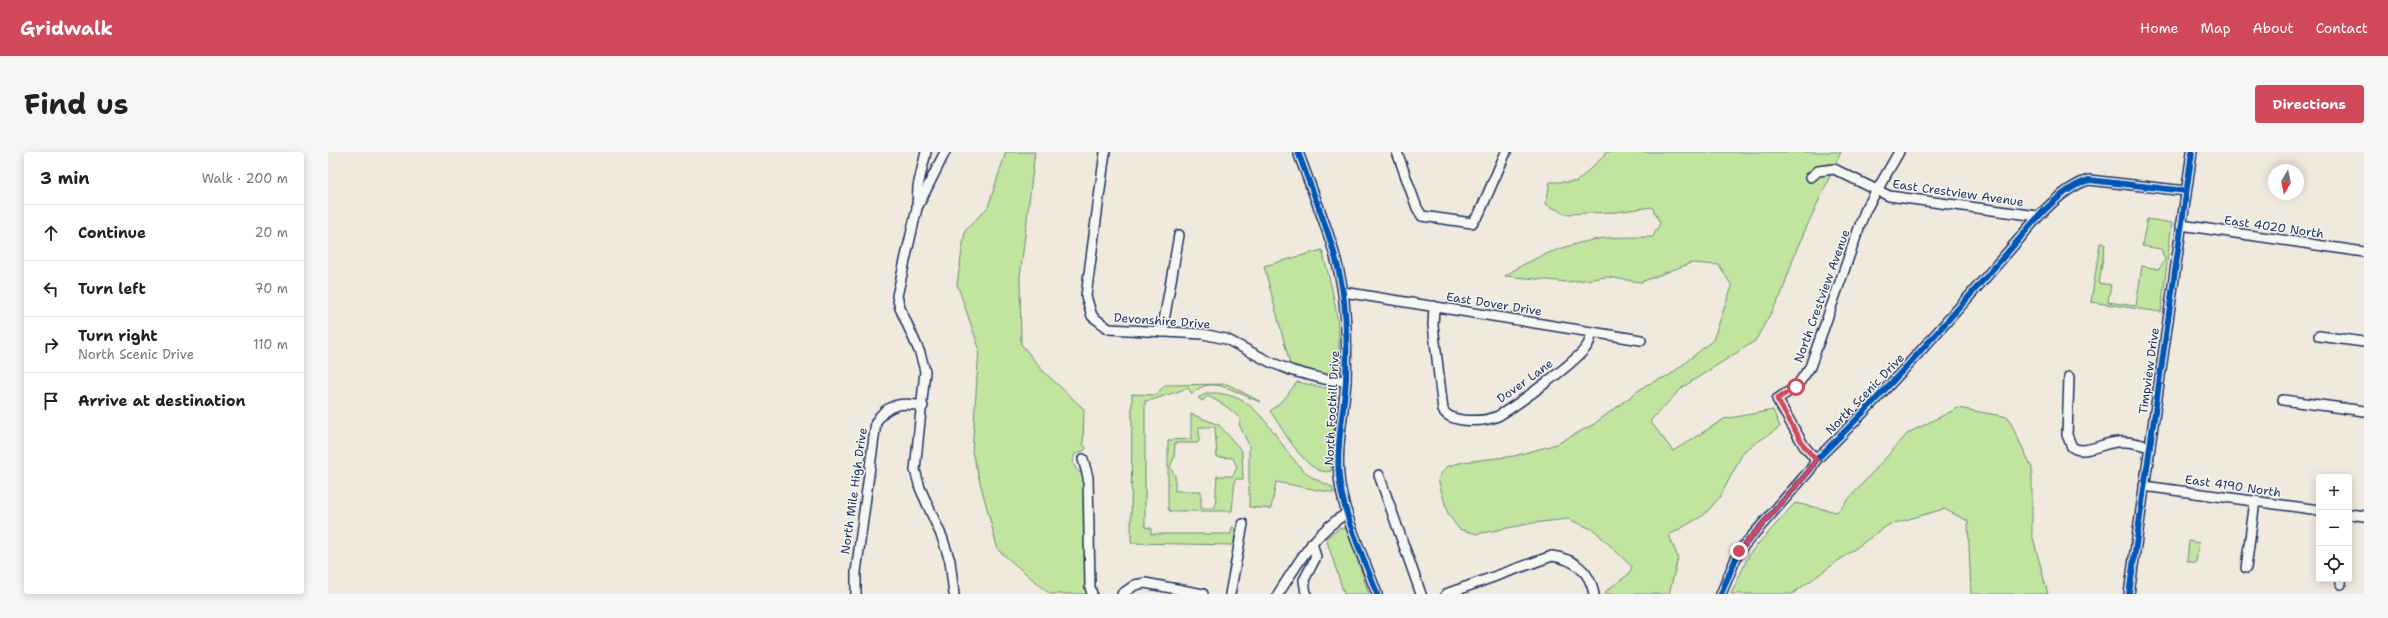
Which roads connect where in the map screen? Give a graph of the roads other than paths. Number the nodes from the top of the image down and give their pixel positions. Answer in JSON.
{"nodes":[{"id":1,"x":926,"y":152,"type":"edge"},
{"id":2,"x":945,"y":152,"type":"edge"},
{"id":3,"x":1105,"y":152,"type":"edge"},
{"id":4,"x":1298,"y":152,"type":"edge"},
{"id":5,"x":1397,"y":152,"type":"edge"},
{"id":6,"x":1506,"y":152,"type":"edge"},
{"id":7,"x":1899,"y":152,"type":"edge"},
{"id":8,"x":2192,"y":152,"type":"edge"},
{"id":9,"x":1811,"y":177,"type":"dead end"},
{"id":10,"x":1877,"y":191,"type":"junction"},
{"id":11,"x":2186,"y":191,"type":"junction"},
{"id":12,"x":917,"y":208,"type":"junction"},
{"id":13,"x":2037,"y":216,"type":"junction"},
{"id":14,"x":2181,"y":226,"type":"junction"},
{"id":15,"x":1178,"y":235,"type":"dead end"},
{"id":16,"x":2364,"y":252,"type":"edge"},
{"id":17,"x":1343,"y":292,"type":"junction"},
{"id":18,"x":1434,"y":306,"type":"junction"},
{"id":19,"x":1162,"y":332,"type":"junction"},
{"id":20,"x":1592,"y":332,"type":"junction"},
{"id":21,"x":2319,"y":336,"type":"dead end"},
{"id":22,"x":1641,"y":340,"type":"dead end"},
{"id":23,"x":2364,"y":342,"type":"edge"},
{"id":24,"x":2069,"y":377,"type":"dead end"},
{"id":25,"x":1346,"y":380,"type":"junction"},
{"id":26,"x":2283,"y":400,"type":"dead end"},
{"id":27,"x":923,"y":406,"type":"junction"},
{"id":28,"x":2364,"y":410,"type":"edge"},
{"id":29,"x":2150,"y":447,"type":"junction"},
{"id":30,"x":1083,"y":458,"type":"dead end"},
{"id":31,"x":1816,"y":460,"type":"junction"},
{"id":32,"x":1379,"y":475,"type":"dead end"},
{"id":33,"x":2144,"y":486,"type":"junction"},
{"id":34,"x":2255,"y":501,"type":"junction"},
{"id":35,"x":2316,"y":510,"type":"edge"},
{"id":36,"x":1347,"y":513,"type":"junction"},
{"id":37,"x":2364,"y":516,"type":"edge"},
{"id":38,"x":2352,"y":518,"type":"edge"},
{"id":39,"x":1243,"y":524,"type":"dead end"},
{"id":40,"x":1312,"y":543,"type":"junction"},
{"id":41,"x":2246,"y":568,"type":"dead end"},
{"id":42,"x":856,"y":594,"type":"edge"},
{"id":43,"x":954,"y":594,"type":"edge"},
{"id":44,"x":1092,"y":594,"type":"edge"},
{"id":45,"x":1122,"y":594,"type":"edge"},
{"id":46,"x":1203,"y":594,"type":"edge"},
{"id":47,"x":1230,"y":594,"type":"edge"},
{"id":48,"x":1278,"y":594,"type":"edge"},
{"id":49,"x":1306,"y":594,"type":"edge"},
{"id":50,"x":1377,"y":594,"type":"edge"},
{"id":51,"x":1421,"y":594,"type":"edge"},
{"id":52,"x":1446,"y":594,"type":"edge"},
{"id":53,"x":1594,"y":594,"type":"edge"},
{"id":54,"x":1721,"y":594,"type":"edge"},
{"id":55,"x":2129,"y":594,"type":"edge"}],
"edges":[{"from":1,"to":12,"type":"street"},
{"from":2,"to":12,"type":"street"},
{"from":3,"to":19,"type":"street","name":"Devonshire Drive"},
{"from":4,"to":17,"type":"street","name":"North Foothill Drive"},
{"from":5,"to":6,"type":"street"},
{"from":7,"to":10,"type":"street"},
{"from":8,"to":11,"type":"street","name":"Timpview Drive"},
{"from":9,"to":10,"type":"street","name":"East Crestview Avenue"},
{"from":10,"to":13,"type":"street","name":"East Crestview Avenue"},
{"from":10,"to":31,"type":"street","name":"North Crestview Avenue"},
{"from":11,"to":13,"type":"street","name":"North Scenic Drive"},
{"from":11,"to":14,"type":"street","name":"Timpview Drive"},
{"from":12,"to":27,"type":"street"},
{"from":13,"to":31,"type":"street","name":"North Scenic Drive"},
{"from":14,"to":16,"type":"street","name":"East 4020 North"},
{"from":14,"to":29,"type":"street","name":"Timpview Drive"},
{"from":15,"to":19,"type":"street"},
{"from":17,"to":18,"type":"street","name":"East Dover Drive"},
{"from":17,"to":25,"type":"street","name":"North Foothill Drive"},
{"from":18,"to":20,"type":"street","name":"East Dover Drive"},
{"from":18,"to":20,"type":"street","name":"Dover Lane"},
{"from":19,"to":25,"type":"street","name":"Devonshire Drive"},
{"from":20,"to":22,"type":"street","name":"East Dover Drive"},
{"from":21,"to":23,"type":"street"},
{"from":24,"to":29,"type":"street"},
{"from":25,"to":36,"type":"street","name":"North Foothill Drive"},
{"from":26,"to":28,"type":"street"},
{"from":27,"to":42,"type":"street","name":"North Mile High Drive"},
{"from":27,"to":43,"type":"street"},
{"from":29,"to":33,"type":"street","name":"Timpview Drive"},
{"from":30,"to":44,"type":"street"},
{"from":31,"to":54,"type":"street","name":"North Scenic Drive"},
{"from":32,"to":51,"type":"street"},
{"from":33,"to":34,"type":"street","name":"East 4190 North"},
{"from":33,"to":55,"type":"street","name":"Timpview Drive"},
{"from":34,"to":35,"type":"street","name":"East 4190 North"},
{"from":34,"to":41,"type":"street"},
{"from":36,"to":40,"type":"street"},
{"from":36,"to":50,"type":"street","name":"North Foothill Drive"},
{"from":37,"to":38,"type":"street"},
{"from":39,"to":47,"type":"street"},
{"from":40,"to":48,"type":"street"},
{"from":40,"to":49,"type":"street"},
{"from":45,"to":46,"type":"street"},
{"from":52,"to":53,"type":"street"}]}
